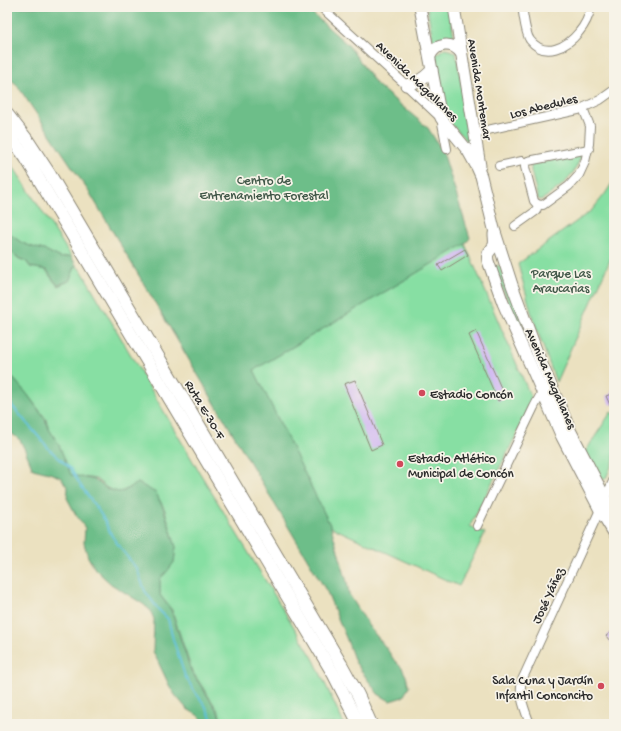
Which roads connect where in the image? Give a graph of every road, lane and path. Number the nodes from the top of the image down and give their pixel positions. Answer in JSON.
{"nodes":[{"id":1,"x":420,"y":7,"type":"edge"},
{"id":2,"x":454,"y":7,"type":"edge"},
{"id":3,"x":522,"y":7,"type":"edge"},
{"id":4,"x":592,"y":7,"type":"edge"},
{"id":5,"x":325,"y":8,"type":"edge"},
{"id":6,"x":461,"y":53,"type":"junction"},
{"id":7,"x":430,"y":56,"type":"junction"},
{"id":8,"x":432,"y":70,"type":"junction"},
{"id":9,"x":406,"y":85,"type":"junction"},
{"id":10,"x":614,"y":90,"type":"edge"},
{"id":11,"x":581,"y":109,"type":"junction"},
{"id":12,"x":7,"y":114,"type":"edge"},
{"id":13,"x":441,"y":118,"type":"junction"},
{"id":14,"x":7,"y":132,"type":"edge"},
{"id":15,"x":474,"y":134,"type":"junction"},
{"id":16,"x":447,"y":149,"type":"dead end"},
{"id":17,"x":589,"y":149,"type":"junction"},
{"id":18,"x":526,"y":163,"type":"junction"},
{"id":19,"x":499,"y":166,"type":"dead end"},
{"id":20,"x":481,"y":176,"type":"junction"},
{"id":21,"x":538,"y":204,"type":"junction"},
{"id":22,"x":514,"y":226,"type":"dead end"},
{"id":23,"x":494,"y":229,"type":"junction"},
{"id":24,"x":489,"y":266,"type":"junction"},
{"id":25,"x":506,"y":268,"type":"junction"},
{"id":26,"x":547,"y":390,"type":"junction"},
{"id":27,"x":614,"y":479,"type":"edge"},
{"id":28,"x":605,"y":499,"type":"junction"},
{"id":29,"x":600,"y":510,"type":"junction"},
{"id":30,"x":614,"y":515,"type":"edge"},
{"id":31,"x":477,"y":526,"type":"dead end"},
{"id":32,"x":614,"y":533,"type":"edge"},
{"id":33,"x":359,"y":724,"type":"edge"},
{"id":34,"x":371,"y":724,"type":"edge"},
{"id":35,"x":530,"y":724,"type":"edge"}],
"edges":[{"from":1,"to":7,"type":"main road"},
{"from":2,"to":6,"type":"main road","name":"Avenida Montemar"},
{"from":3,"to":4,"type":"street"},
{"from":5,"to":9,"type":"street","name":"Avenida Magallanes"},
{"from":6,"to":7,"type":"main road"},
{"from":6,"to":15,"type":"main road","name":"Avenida Montemar"},
{"from":7,"to":8,"type":"main road"},
{"from":8,"to":9,"type":"main road"},
{"from":8,"to":13,"type":"main road"},
{"from":9,"to":13,"type":"street","name":"Avenida Magallanes"},
{"from":10,"to":11,"type":"street","name":"Los Abedules"},
{"from":11,"to":15,"type":"street","name":"Los Abedules"},
{"from":11,"to":17,"type":"street"},
{"from":12,"to":34,"type":"highway","name":"Ruta E-30-F"},
{"from":13,"to":16,"type":"street"},
{"from":13,"to":20,"type":"main road","name":"Avenida Magallanes"},
{"from":14,"to":33,"type":"highway","name":"Ruta E-30-F"},
{"from":15,"to":20,"type":"main road","name":"Avenida Montemar"},
{"from":17,"to":18,"type":"street"},
{"from":17,"to":21,"type":"street"},
{"from":18,"to":19,"type":"street"},
{"from":18,"to":21,"type":"street"},
{"from":20,"to":23,"type":"main road","name":"Avenida Magallanes"},
{"from":21,"to":22,"type":"street"},
{"from":23,"to":24,"type":"main road","name":"Avenida Magallanes"},
{"from":23,"to":25,"type":"main road","name":"Avenida Magallanes"},
{"from":24,"to":25,"type":"main road"},
{"from":24,"to":26,"type":"main road","name":"Avenida Magallanes"},
{"from":25,"to":26,"type":"main road","name":"Avenida Magallanes"},
{"from":26,"to":28,"type":"main road","name":"Avenida Magallanes"},
{"from":26,"to":29,"type":"main road","name":"Avenida Magallanes"},
{"from":26,"to":31,"type":"street"},
{"from":27,"to":28,"type":"street","name":"José Yáñez"},
{"from":28,"to":29,"type":"street","name":"José Yáñez"},
{"from":28,"to":30,"type":"main road","name":"Avenida Magallanes"},
{"from":29,"to":32,"type":"main road","name":"Avenida Magallanes"},
{"from":29,"to":35,"type":"street","name":"José Yáñez"}]}
